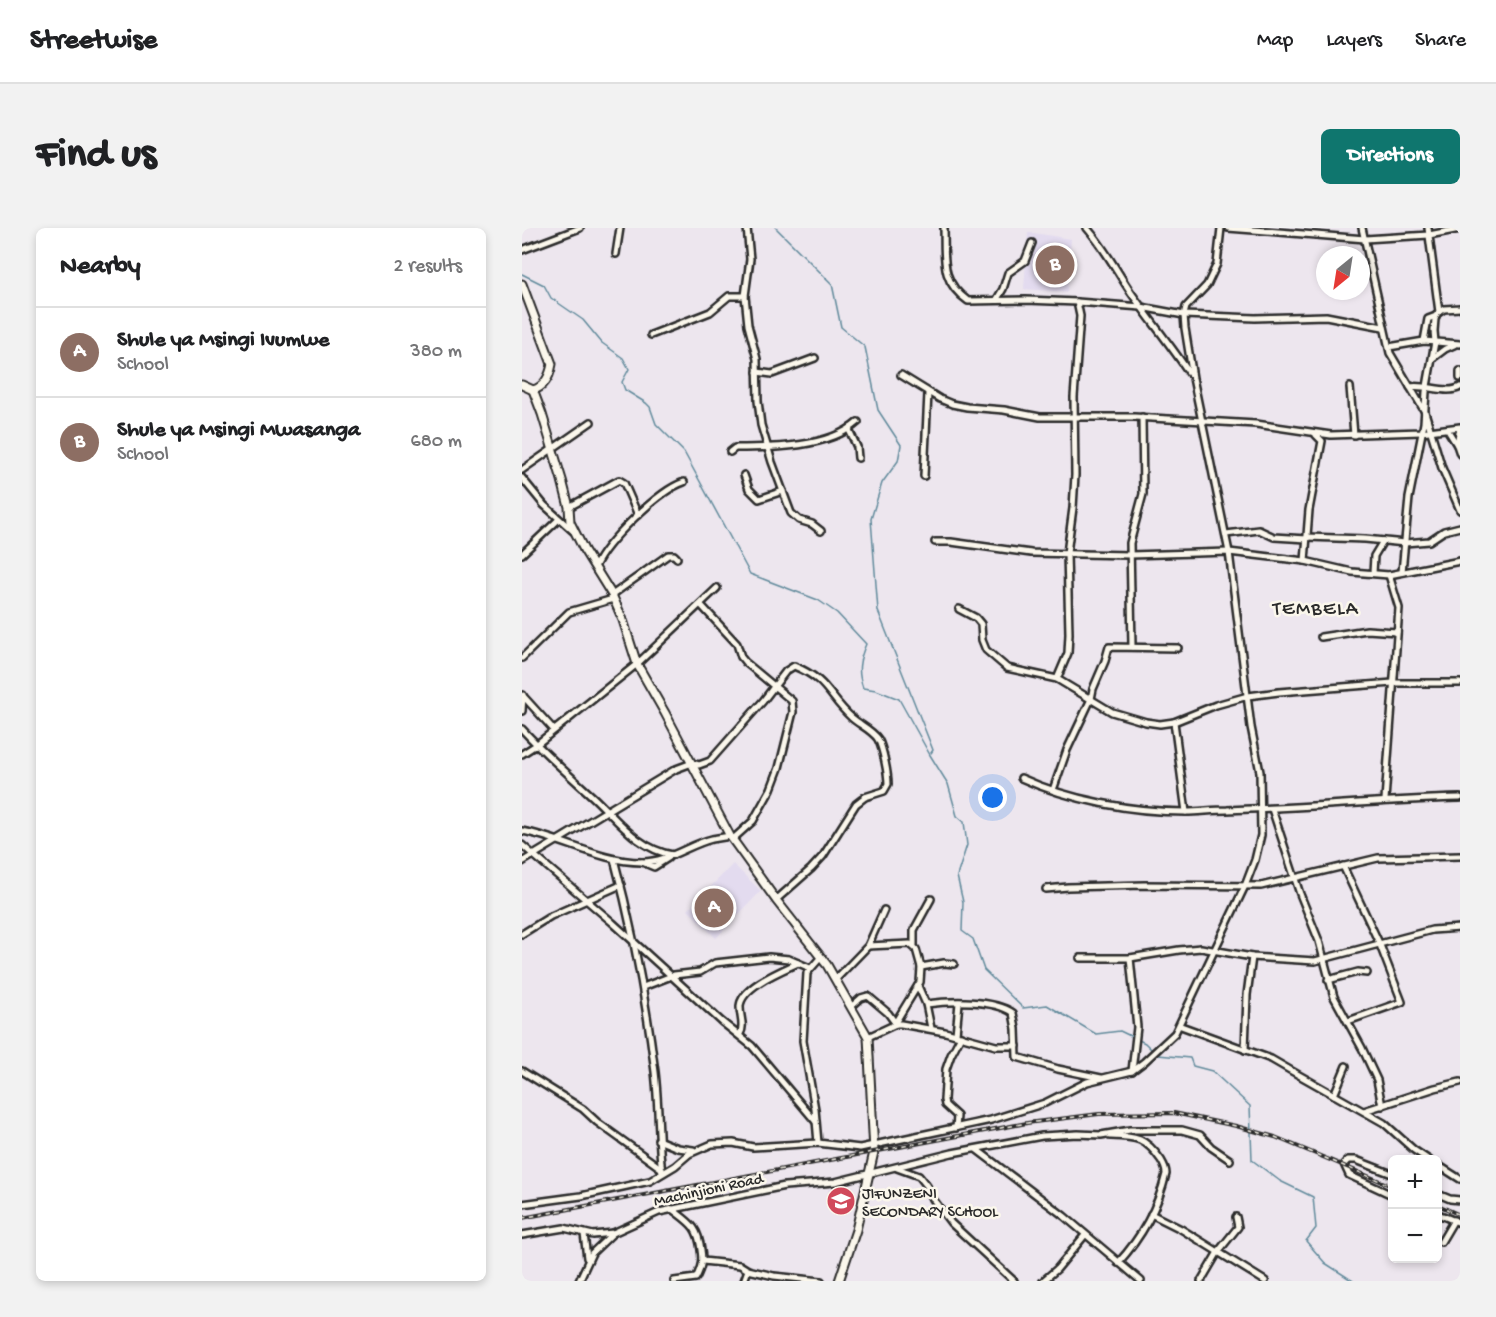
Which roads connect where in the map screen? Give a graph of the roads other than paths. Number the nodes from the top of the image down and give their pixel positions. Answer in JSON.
{"nodes":[{"id":1,"x":580,"y":228,"type":"edge"},
{"id":2,"x":620,"y":228,"type":"edge"},
{"id":3,"x":747,"y":228,"type":"edge"},
{"id":4,"x":944,"y":228,"type":"edge"},
{"id":5,"x":1087,"y":228,"type":"edge"},
{"id":6,"x":1221,"y":228,"type":"edge"},
{"id":7,"x":1228,"y":228,"type":"edge"},
{"id":8,"x":1362,"y":228,"type":"edge"},
{"id":9,"x":1428,"y":228,"type":"edge"},
{"id":10,"x":1460,"y":229,"type":"edge"},
{"id":11,"x":1429,"y":235,"type":"junction"},
{"id":12,"x":1365,"y":239,"type":"junction"},
{"id":13,"x":1032,"y":243,"type":"dead end"},
{"id":14,"x":522,"y":250,"type":"edge"},
{"id":15,"x":615,"y":254,"type":"dead end"},
{"id":16,"x":522,"y":284,"type":"edge"},
{"id":17,"x":745,"y":296,"type":"junction"},
{"id":18,"x":997,"y":299,"type":"junction"},
{"id":19,"x":1077,"y":302,"type":"junction"},
{"id":20,"x":1141,"y":307,"type":"junction"},
{"id":21,"x":1460,"y":308,"type":"edge"},
{"id":22,"x":1438,"y":314,"type":"junction"},
{"id":23,"x":1184,"y":315,"type":"junction"},
{"id":24,"x":1383,"y":327,"type":"junction"},
{"id":25,"x":651,"y":335,"type":"dead end"},
{"id":26,"x":1424,"y":341,"type":"junction"},
{"id":27,"x":1436,"y":342,"type":"junction"},
{"id":28,"x":1459,"y":344,"type":"edge"},
{"id":29,"x":1389,"y":347,"type":"junction"},
{"id":30,"x":815,"y":358,"type":"dead end"},
{"id":31,"x":1433,"y":358,"type":"junction"},
{"id":32,"x":1460,"y":371,"type":"edge"},
{"id":33,"x":757,"y":372,"type":"junction"},
{"id":34,"x":901,"y":375,"type":"dead end"},
{"id":35,"x":1193,"y":378,"type":"junction"},
{"id":36,"x":1460,"y":378,"type":"edge"},
{"id":37,"x":522,"y":385,"type":"edge"},
{"id":38,"x":1427,"y":386,"type":"junction"},
{"id":39,"x":1350,"y":387,"type":"dead end"},
{"id":40,"x":1410,"y":387,"type":"junction"},
{"id":41,"x":1460,"y":387,"type":"edge"},
{"id":42,"x":533,"y":390,"type":"junction"},
{"id":43,"x":928,"y":393,"type":"junction"},
{"id":44,"x":1425,"y":412,"type":"junction"},
{"id":45,"x":1142,"y":417,"type":"junction"},
{"id":46,"x":1074,"y":418,"type":"junction"},
{"id":47,"x":1203,"y":420,"type":"junction"},
{"id":48,"x":591,"y":422,"type":"dead end"},
{"id":49,"x":858,"y":422,"type":"dead end"},
{"id":50,"x":1447,"y":429,"type":"junction"},
{"id":51,"x":849,"y":430,"type":"junction"},
{"id":52,"x":1431,"y":431,"type":"junction"},
{"id":53,"x":1421,"y":432,"type":"junction"},
{"id":54,"x":1316,"y":434,"type":"junction"},
{"id":55,"x":1331,"y":435,"type":"junction"},
{"id":56,"x":1354,"y":435,"type":"junction"},
{"id":57,"x":1322,"y":441,"type":"junction"},
{"id":58,"x":1457,"y":445,"type":"junction"},
{"id":59,"x":767,"y":447,"type":"junction"},
{"id":60,"x":552,"y":448,"type":"junction"},
{"id":61,"x":730,"y":452,"type":"dead end"},
{"id":62,"x":1460,"y":454,"type":"edge"},
{"id":63,"x":858,"y":458,"type":"dead end"},
{"id":64,"x":522,"y":470,"type":"edge"},
{"id":65,"x":744,"y":475,"type":"dead end"},
{"id":66,"x":924,"y":476,"type":"dead end"},
{"id":67,"x":522,"y":478,"type":"edge"},
{"id":68,"x":684,"y":482,"type":"dead end"},
{"id":69,"x":783,"y":491,"type":"junction"},
{"id":70,"x":569,"y":507,"type":"junction"},
{"id":71,"x":1460,"y":508,"type":"edge"},
{"id":72,"x":638,"y":515,"type":"junction"},
{"id":73,"x":559,"y":519,"type":"junction"},
{"id":74,"x":1460,"y":527,"type":"edge"},
{"id":75,"x":821,"y":531,"type":"dead end"},
{"id":76,"x":574,"y":532,"type":"junction"},
{"id":77,"x":1226,"y":534,"type":"junction"},
{"id":78,"x":1307,"y":538,"type":"junction"},
{"id":79,"x":1383,"y":541,"type":"junction"},
{"id":80,"x":935,"y":542,"type":"dead end"},
{"id":81,"x":1405,"y":543,"type":"junction"},
{"id":82,"x":1229,"y":552,"type":"junction"},
{"id":83,"x":1067,"y":553,"type":"junction"},
{"id":84,"x":522,"y":554,"type":"edge"},
{"id":85,"x":1130,"y":555,"type":"junction"},
{"id":86,"x":677,"y":558,"type":"dead end"},
{"id":87,"x":1305,"y":561,"type":"junction"},
{"id":88,"x":1460,"y":561,"type":"edge"},
{"id":89,"x":595,"y":567,"type":"junction"},
{"id":90,"x":1402,"y":572,"type":"junction"},
{"id":91,"x":1373,"y":573,"type":"junction"},
{"id":92,"x":1389,"y":575,"type":"junction"},
{"id":93,"x":717,"y":588,"type":"dead end"},
{"id":94,"x":613,"y":597,"type":"junction"},
{"id":95,"x":701,"y":605,"type":"junction"},
{"id":96,"x":959,"y":609,"type":"dead end"},
{"id":97,"x":1397,"y":632,"type":"junction"},
{"id":98,"x":1321,"y":637,"type":"dead end"},
{"id":99,"x":1132,"y":647,"type":"junction"},
{"id":100,"x":1178,"y":648,"type":"dead end"},
{"id":101,"x":522,"y":658,"type":"edge"},
{"id":102,"x":636,"y":664,"type":"junction"},
{"id":103,"x":1057,"y":679,"type":"junction"},
{"id":104,"x":1393,"y":683,"type":"junction"},
{"id":105,"x":1460,"y":683,"type":"edge"},
{"id":106,"x":773,"y":686,"type":"junction"},
{"id":107,"x":523,"y":695,"type":"edge"},
{"id":108,"x":1248,"y":696,"type":"junction"},
{"id":109,"x":1091,"y":699,"type":"junction"},
{"id":110,"x":522,"y":711,"type":"edge"},
{"id":111,"x":1174,"y":722,"type":"junction"},
{"id":112,"x":522,"y":729,"type":"edge"},
{"id":113,"x":554,"y":730,"type":"junction"},
{"id":114,"x":536,"y":745,"type":"junction"},
{"id":115,"x":522,"y":754,"type":"edge"},
{"id":116,"x":692,"y":763,"type":"junction"},
{"id":117,"x":1021,"y":778,"type":"dead end"},
{"id":118,"x":1053,"y":790,"type":"junction"},
{"id":119,"x":1460,"y":798,"type":"edge"},
{"id":120,"x":1385,"y":800,"type":"junction"},
{"id":121,"x":1261,"y":809,"type":"junction"},
{"id":122,"x":1272,"y":809,"type":"junction"},
{"id":123,"x":606,"y":812,"type":"junction"},
{"id":124,"x":1186,"y":812,"type":"junction"},
{"id":125,"x":522,"y":831,"type":"edge"},
{"id":126,"x":732,"y":838,"type":"junction"},
{"id":127,"x":558,"y":840,"type":"junction"},
{"id":128,"x":522,"y":845,"type":"edge"},
{"id":129,"x":534,"y":856,"type":"junction"},
{"id":130,"x":672,"y":856,"type":"junction"},
{"id":131,"x":1460,"y":856,"type":"edge"},
{"id":132,"x":614,"y":859,"type":"junction"},
{"id":133,"x":522,"y":862,"type":"edge"},
{"id":134,"x":1343,"y":867,"type":"junction"},
{"id":135,"x":1296,"y":879,"type":"junction"},
{"id":136,"x":621,"y":885,"type":"junction"},
{"id":137,"x":1245,"y":886,"type":"junction"},
{"id":138,"x":1046,"y":889,"type":"dead end"},
{"id":139,"x":931,"y":899,"type":"dead end"},
{"id":140,"x":776,"y":900,"type":"junction"},
{"id":141,"x":585,"y":901,"type":"junction"},
{"id":142,"x":884,"y":910,"type":"dead end"},
{"id":143,"x":1460,"y":928,"type":"edge"},
{"id":144,"x":522,"y":934,"type":"edge"},
{"id":145,"x":636,"y":945,"type":"junction"},
{"id":146,"x":914,"y":945,"type":"junction"},
{"id":147,"x":1380,"y":945,"type":"junction"},
{"id":148,"x":868,"y":946,"type":"junction"},
{"id":149,"x":1214,"y":950,"type":"junction"},
{"id":150,"x":821,"y":957,"type":"junction"},
{"id":151,"x":1252,"y":957,"type":"junction"},
{"id":152,"x":1080,"y":958,"type":"dead end"},
{"id":153,"x":1130,"y":958,"type":"junction"},
{"id":154,"x":1323,"y":960,"type":"junction"},
{"id":155,"x":798,"y":963,"type":"junction"},
{"id":156,"x":954,"y":964,"type":"dead end"},
{"id":157,"x":921,"y":967,"type":"junction"},
{"id":158,"x":810,"y":968,"type":"junction"},
{"id":159,"x":1367,"y":973,"type":"dead end"},
{"id":160,"x":671,"y":976,"type":"junction"},
{"id":161,"x":837,"y":979,"type":"junction"},
{"id":162,"x":1328,"y":980,"type":"junction"},
{"id":163,"x":918,"y":986,"type":"junction"},
{"id":164,"x":643,"y":987,"type":"junction"},
{"id":165,"x":959,"y":1003,"type":"junction"},
{"id":166,"x":926,"y":1004,"type":"junction"},
{"id":167,"x":851,"y":1007,"type":"junction"},
{"id":168,"x":1348,"y":1021,"type":"junction"},
{"id":169,"x":895,"y":1023,"type":"junction"},
{"id":170,"x":1180,"y":1026,"type":"junction"},
{"id":171,"x":931,"y":1028,"type":"junction"},
{"id":172,"x":740,"y":1035,"type":"junction"},
{"id":173,"x":959,"y":1035,"type":"junction"},
{"id":174,"x":868,"y":1037,"type":"junction"},
{"id":175,"x":1017,"y":1046,"type":"junction"},
{"id":176,"x":1245,"y":1050,"type":"junction"},
{"id":177,"x":1346,"y":1066,"type":"dead end"},
{"id":178,"x":522,"y":1071,"type":"edge"},
{"id":179,"x":1132,"y":1071,"type":"junction"},
{"id":180,"x":1101,"y":1078,"type":"junction"},
{"id":181,"x":1460,"y":1082,"type":"edge"},
{"id":182,"x":1334,"y":1095,"type":"junction"},
{"id":183,"x":1382,"y":1106,"type":"junction"},
{"id":184,"x":1364,"y":1112,"type":"junction"},
{"id":185,"x":816,"y":1122,"type":"junction"},
{"id":186,"x":956,"y":1128,"type":"junction"},
{"id":187,"x":1101,"y":1136,"type":"junction"},
{"id":188,"x":658,"y":1140,"type":"junction"},
{"id":189,"x":818,"y":1143,"type":"junction"},
{"id":190,"x":874,"y":1146,"type":"junction"},
{"id":191,"x":976,"y":1149,"type":"junction"},
{"id":192,"x":694,"y":1150,"type":"junction"},
{"id":193,"x":1421,"y":1155,"type":"edge"},
{"id":194,"x":1230,"y":1160,"type":"dead end"},
{"id":195,"x":895,"y":1167,"type":"junction"},
{"id":196,"x":1442,"y":1169,"type":"edge"},
{"id":197,"x":662,"y":1171,"type":"junction"},
{"id":198,"x":1388,"y":1172,"type":"edge"},
{"id":199,"x":869,"y":1173,"type":"junction"},
{"id":200,"x":1460,"y":1179,"type":"edge"},
{"id":201,"x":1388,"y":1193,"type":"edge"},
{"id":202,"x":1442,"y":1196,"type":"edge"},
{"id":203,"x":1460,"y":1200,"type":"edge"},
{"id":204,"x":522,"y":1204,"type":"edge"},
{"id":205,"x":672,"y":1209,"type":"junction"},
{"id":206,"x":1152,"y":1214,"type":"junction"},
{"id":207,"x":1442,"y":1216,"type":"edge"},
{"id":208,"x":1236,"y":1217,"type":"dead end"},
{"id":209,"x":1457,"y":1221,"type":"edge"},
{"id":210,"x":584,"y":1233,"type":"junction"},
{"id":211,"x":613,"y":1233,"type":"junction"},
{"id":212,"x":522,"y":1235,"type":"edge"},
{"id":213,"x":1085,"y":1235,"type":"junction"},
{"id":214,"x":1442,"y":1241,"type":"edge"},
{"id":215,"x":1218,"y":1252,"type":"junction"},
{"id":216,"x":588,"y":1260,"type":"junction"},
{"id":217,"x":703,"y":1262,"type":"junction"},
{"id":218,"x":1118,"y":1263,"type":"junction"},
{"id":219,"x":748,"y":1270,"type":"junction"},
{"id":220,"x":698,"y":1280,"type":"edge"},
{"id":221,"x":579,"y":1281,"type":"edge"},
{"id":222,"x":674,"y":1281,"type":"edge"},
{"id":223,"x":744,"y":1281,"type":"edge"},
{"id":224,"x":821,"y":1281,"type":"edge"},
{"id":225,"x":839,"y":1281,"type":"edge"},
{"id":226,"x":1014,"y":1281,"type":"edge"},
{"id":227,"x":1043,"y":1281,"type":"edge"},
{"id":228,"x":1141,"y":1281,"type":"edge"},
{"id":229,"x":1201,"y":1281,"type":"edge"},
{"id":230,"x":1265,"y":1281,"type":"edge"}],
"edges":[{"from":1,"to":14,"type":"street"},
{"from":2,"to":15,"type":"street"},
{"from":3,"to":17,"type":"street"},
{"from":4,"to":18,"type":"street"},
{"from":5,"to":20,"type":"street"},
{"from":6,"to":23,"type":"street"},
{"from":7,"to":12,"type":"street"},
{"from":8,"to":12,"type":"street"},
{"from":9,"to":11,"type":"street"},
{"from":10,"to":11,"type":"street"},
{"from":11,"to":12,"type":"street"},
{"from":11,"to":22,"type":"street"},
{"from":12,"to":24,"type":"street"},
{"from":13,"to":18,"type":"street"},
{"from":16,"to":42,"type":"street"},
{"from":17,"to":25,"type":"street"},
{"from":17,"to":33,"type":"street"},
{"from":18,"to":19,"type":"street"},
{"from":19,"to":20,"type":"street"},
{"from":19,"to":46,"type":"street"},
{"from":20,"to":23,"type":"street"},
{"from":20,"to":35,"type":"street"},
{"from":21,"to":22,"type":"street"},
{"from":22,"to":26,"type":"street"},
{"from":22,"to":27,"type":"street"},
{"from":23,"to":24,"type":"street"},
{"from":23,"to":35,"type":"street"},
{"from":24,"to":29,"type":"street"},
{"from":26,"to":27,"type":"street"},
{"from":26,"to":29,"type":"street"},
{"from":27,"to":28,"type":"street"},
{"from":27,"to":31,"type":"street"},
{"from":28,"to":31,"type":"street"},
{"from":29,"to":40,"type":"street"},
{"from":30,"to":33,"type":"street"},
{"from":31,"to":38,"type":"street"},
{"from":32,"to":36,"type":"street"},
{"from":33,"to":59,"type":"street"},
{"from":34,"to":43,"type":"street"},
{"from":35,"to":47,"type":"street"},
{"from":37,"to":42,"type":"street"},
{"from":38,"to":40,"type":"street"},
{"from":38,"to":41,"type":"street"},
{"from":38,"to":44,"type":"street"},
{"from":39,"to":56,"type":"street"},
{"from":40,"to":44,"type":"street"},
{"from":42,"to":60,"type":"street"},
{"from":43,"to":46,"type":"street"},
{"from":43,"to":66,"type":"street"},
{"from":44,"to":52,"type":"street"},
{"from":44,"to":53,"type":"street"},
{"from":45,"to":46,"type":"street"},
{"from":45,"to":47,"type":"street"},
{"from":45,"to":85,"type":"street"},
{"from":46,"to":83,"type":"street"},
{"from":47,"to":54,"type":"street"},
{"from":47,"to":77,"type":"street"},
{"from":48,"to":60,"type":"street"},
{"from":49,"to":51,"type":"street"},
{"from":50,"to":52,"type":"street"},
{"from":50,"to":58,"type":"street"},
{"from":50,"to":58,"type":"street"},
{"from":51,"to":59,"type":"street"},
{"from":51,"to":63,"type":"street"},
{"from":52,"to":53,"type":"street"},
{"from":52,"to":71,"type":"street"},
{"from":53,"to":56,"type":"street"},
{"from":53,"to":81,"type":"street"},
{"from":54,"to":55,"type":"street"},
{"from":54,"to":57,"type":"street"},
{"from":55,"to":56,"type":"street"},
{"from":55,"to":57,"type":"street"},
{"from":57,"to":78,"type":"street"},
{"from":58,"to":62,"type":"street"},
{"from":59,"to":61,"type":"street"},
{"from":59,"to":69,"type":"street"},
{"from":60,"to":64,"type":"street"},
{"from":60,"to":70,"type":"street"},
{"from":65,"to":69,"type":"street"},
{"from":67,"to":73,"type":"street"},
{"from":68,"to":72,"type":"street"},
{"from":69,"to":75,"type":"street"},
{"from":70,"to":72,"type":"street"},
{"from":70,"to":76,"type":"street"},
{"from":72,"to":89,"type":"street"},
{"from":73,"to":76,"type":"street"},
{"from":73,"to":84,"type":"street"},
{"from":74,"to":81,"type":"street"},
{"from":76,"to":89,"type":"street"},
{"from":77,"to":78,"type":"street"},
{"from":77,"to":82,"type":"street"},
{"from":78,"to":79,"type":"street"},
{"from":78,"to":87,"type":"street"},
{"from":79,"to":81,"type":"street"},
{"from":79,"to":91,"type":"street"},
{"from":80,"to":83,"type":"street"},
{"from":81,"to":90,"type":"street"},
{"from":82,"to":85,"type":"street"},
{"from":82,"to":87,"type":"street"},
{"from":82,"to":108,"type":"street"},
{"from":83,"to":85,"type":"street"},
{"from":83,"to":103,"type":"street"},
{"from":85,"to":99,"type":"street"},
{"from":86,"to":94,"type":"street"},
{"from":87,"to":91,"type":"street"},
{"from":88,"to":90,"type":"street"},
{"from":89,"to":94,"type":"street"},
{"from":90,"to":92,"type":"street"},
{"from":91,"to":92,"type":"street"},
{"from":92,"to":97,"type":"street"},
{"from":93,"to":95,"type":"street"},
{"from":94,"to":101,"type":"street"},
{"from":94,"to":102,"type":"street"},
{"from":95,"to":102,"type":"street"},
{"from":95,"to":106,"type":"street"},
{"from":96,"to":103,"type":"street"},
{"from":97,"to":98,"type":"street"},
{"from":97,"to":104,"type":"street"},
{"from":99,"to":100,"type":"street"},
{"from":99,"to":109,"type":"street"},
{"from":102,"to":113,"type":"street"},
{"from":102,"to":116,"type":"street"},
{"from":103,"to":109,"type":"street"},
{"from":104,"to":105,"type":"street"},
{"from":104,"to":108,"type":"street"},
{"from":104,"to":120,"type":"street"},
{"from":106,"to":116,"type":"street"},
{"from":106,"to":126,"type":"street"},
{"from":106,"to":140,"type":"street"},
{"from":107,"to":110,"type":"street"},
{"from":107,"to":113,"type":"street"},
{"from":108,"to":111,"type":"street"},
{"from":108,"to":121,"type":"street"},
{"from":109,"to":111,"type":"street"},
{"from":109,"to":118,"type":"street"},
{"from":111,"to":124,"type":"street"},
{"from":112,"to":114,"type":"street"},
{"from":113,"to":114,"type":"street"},
{"from":114,"to":115,"type":"street"},
{"from":114,"to":123,"type":"street"},
{"from":116,"to":123,"type":"street"},
{"from":116,"to":126,"type":"street"},
{"from":117,"to":118,"type":"street"},
{"from":118,"to":124,"type":"street"},
{"from":119,"to":120,"type":"street"},
{"from":120,"to":122,"type":"street"},
{"from":121,"to":122,"type":"street"},
{"from":121,"to":124,"type":"street"},
{"from":121,"to":137,"type":"street"},
{"from":122,"to":135,"type":"street"},
{"from":123,"to":127,"type":"street"},
{"from":123,"to":130,"type":"street"},
{"from":125,"to":127,"type":"street"},
{"from":126,"to":130,"type":"street"},
{"from":126,"to":140,"type":"street"},
{"from":127,"to":129,"type":"street"},
{"from":127,"to":132,"type":"street"},
{"from":128,"to":129,"type":"street"},
{"from":129,"to":133,"type":"street"},
{"from":129,"to":141,"type":"street"},
{"from":130,"to":132,"type":"street"},
{"from":131,"to":134,"type":"street"},
{"from":132,"to":136,"type":"street"},
{"from":134,"to":135,"type":"street"},
{"from":134,"to":147,"type":"street"},
{"from":135,"to":137,"type":"street"},
{"from":135,"to":154,"type":"street"},
{"from":136,"to":141,"type":"street"},
{"from":136,"to":145,"type":"street"},
{"from":137,"to":138,"type":"street"},
{"from":137,"to":149,"type":"street"},
{"from":139,"to":146,"type":"street"},
{"from":140,"to":150,"type":"street"},
{"from":141,"to":144,"type":"street"},
{"from":141,"to":145,"type":"street"},
{"from":142,"to":148,"type":"street"},
{"from":143,"to":147,"type":"street"},
{"from":145,"to":160,"type":"street"},
{"from":145,"to":164,"type":"street"},
{"from":146,"to":148,"type":"street"},
{"from":146,"to":157,"type":"street"},
{"from":147,"to":154,"type":"street"},
{"from":147,"to":168,"type":"street"},
{"from":148,"to":161,"type":"street"},
{"from":149,"to":151,"type":"street"},
{"from":149,"to":153,"type":"street"},
{"from":149,"to":170,"type":"street"},
{"from":150,"to":158,"type":"street"},
{"from":150,"to":161,"type":"street"},
{"from":151,"to":154,"type":"street"},
{"from":151,"to":176,"type":"street"},
{"from":152,"to":153,"type":"street"},
{"from":153,"to":179,"type":"street"},
{"from":154,"to":162,"type":"street"},
{"from":155,"to":158,"type":"street"},
{"from":155,"to":160,"type":"street"},
{"from":155,"to":172,"type":"street"},
{"from":156,"to":157,"type":"street"},
{"from":157,"to":163,"type":"street"},
{"from":158,"to":185,"type":"street"},
{"from":159,"to":162,"type":"street"},
{"from":160,"to":164,"type":"street"},
{"from":160,"to":172,"type":"street"},
{"from":161,"to":167,"type":"street"},
{"from":162,"to":168,"type":"street"},
{"from":163,"to":166,"type":"street"},
{"from":163,"to":169,"type":"street"},
{"from":164,"to":188,"type":"street"},
{"from":165,"to":166,"type":"street"},
{"from":165,"to":173,"type":"street"},
{"from":165,"to":175,"type":"street"},
{"from":166,"to":171,"type":"street"},
{"from":167,"to":169,"type":"street"},
{"from":167,"to":174,"type":"street"},
{"from":168,"to":183,"type":"street"},
{"from":169,"to":171,"type":"street"},
{"from":169,"to":174,"type":"street"},
{"from":170,"to":176,"type":"street"},
{"from":170,"to":179,"type":"street"},
{"from":171,"to":173,"type":"street"},
{"from":172,"to":185,"type":"street"},
{"from":173,"to":175,"type":"street"},
{"from":173,"to":186,"type":"street"},
{"from":174,"to":190,"type":"street"},
{"from":175,"to":180,"type":"street"},
{"from":176,"to":182,"type":"street"},
{"from":177,"to":182,"type":"street"},
{"from":178,"to":197,"type":"street"},
{"from":179,"to":180,"type":"street"},
{"from":180,"to":186,"type":"street"},
{"from":181,"to":183,"type":"street"},
{"from":182,"to":184,"type":"street"},
{"from":183,"to":184,"type":"street"},
{"from":184,"to":193,"type":"street"},
{"from":185,"to":189,"type":"street"},
{"from":186,"to":190,"type":"street"},
{"from":187,"to":191,"type":"street","name":"Machinjioni Road"},
{"from":187,"to":194,"type":"street"},
{"from":187,"to":206,"type":"street"},
{"from":188,"to":192,"type":"street"},
{"from":188,"to":197,"type":"street"},
{"from":189,"to":190,"type":"street"},
{"from":189,"to":192,"type":"street"},
{"from":190,"to":199,"type":"street"},
{"from":191,"to":195,"type":"street","name":"Machinjioni Road"},
{"from":191,"to":213,"type":"street"},
{"from":192,"to":197,"type":"street"},
{"from":195,"to":199,"type":"street","name":"Machinjioni Road"},
{"from":195,"to":226,"type":"street"},
{"from":196,"to":200,"type":"street"},
{"from":197,"to":204,"type":"street"},
{"from":198,"to":201,"type":"street"},
{"from":199,"to":205,"type":"street","name":"Machinjioni Road"},
{"from":199,"to":225,"type":"street"},
{"from":202,"to":203,"type":"street"},
{"from":205,"to":211,"type":"street","name":"Machinjioni Road"},
{"from":205,"to":217,"type":"street"},
{"from":206,"to":215,"type":"street"},
{"from":206,"to":218,"type":"street"},
{"from":207,"to":209,"type":"street"},
{"from":208,"to":215,"type":"street"},
{"from":209,"to":214,"type":"street"},
{"from":210,"to":211,"type":"street","name":"Machinjioni Road"},
{"from":210,"to":212,"type":"street","name":"Machinjioni Road"},
{"from":210,"to":216,"type":"street"},
{"from":211,"to":216,"type":"street"},
{"from":213,"to":218,"type":"street"},
{"from":213,"to":227,"type":"street"},
{"from":215,"to":229,"type":"street"},
{"from":215,"to":230,"type":"street"},
{"from":216,"to":221,"type":"street"},
{"from":217,"to":219,"type":"street"},
{"from":217,"to":220,"type":"street"},
{"from":218,"to":228,"type":"street"},
{"from":219,"to":223,"type":"street"},
{"from":219,"to":224,"type":"street"},
{"from":220,"to":222,"type":"street"}]}
